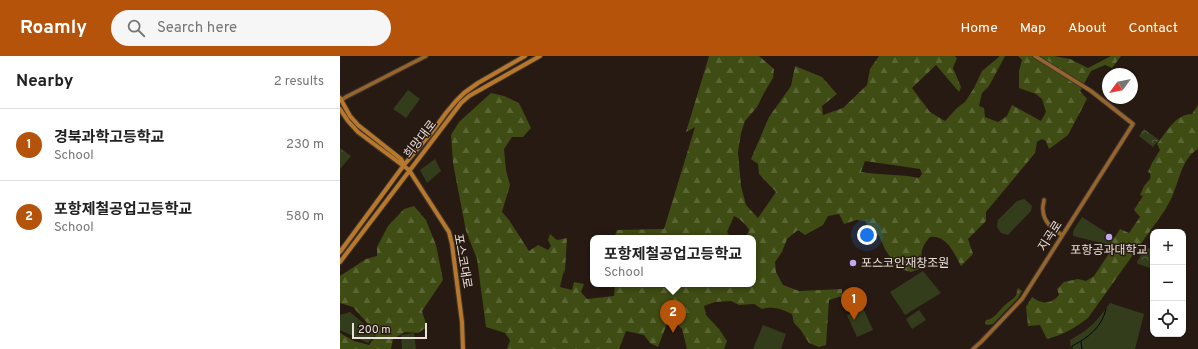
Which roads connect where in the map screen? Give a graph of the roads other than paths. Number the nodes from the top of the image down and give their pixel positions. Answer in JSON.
{"nodes":[{"id":1,"x":426,"y":56,"type":"edge"},
{"id":2,"x":526,"y":56,"type":"edge"},
{"id":3,"x":540,"y":56,"type":"edge"},
{"id":4,"x":1035,"y":56,"type":"edge"},
{"id":5,"x":520,"y":58,"type":"edge"},
{"id":6,"x":340,"y":100,"type":"edge"},
{"id":7,"x":340,"y":109,"type":"edge"},
{"id":8,"x":404,"y":165,"type":"junction"},
{"id":9,"x":409,"y":170,"type":"junction"},
{"id":10,"x":1044,"y":200,"type":"dead end"},
{"id":11,"x":1062,"y":235,"type":"junction"},
{"id":12,"x":340,"y":252,"type":"edge"},
{"id":13,"x":340,"y":262,"type":"edge"},
{"id":14,"x":463,"y":349,"type":"edge"},
{"id":15,"x":973,"y":349,"type":"edge"}],
"edges":[{"from":1,"to":6,"type":"street"},
{"from":2,"to":5,"type":"main road","name":"희망대로"},
{"from":3,"to":9,"type":"main road","name":"희망대로"},
{"from":4,"to":11,"type":"street","name":"지곡로"},
{"from":5,"to":8,"type":"main road","name":"희망대로"},
{"from":6,"to":8,"type":"main road","name":"포스코대로"},
{"from":7,"to":8,"type":"main road","name":"포스코대로"},
{"from":8,"to":9,"type":"main road","name":"포스코대로"},
{"from":8,"to":12,"type":"main road","name":"희망대로"},
{"from":9,"to":13,"type":"main road","name":"희망대로"},
{"from":9,"to":14,"type":"main road","name":"포스코대로"},
{"from":10,"to":11,"type":"street"},
{"from":11,"to":15,"type":"street","name":"지곡로"}]}
